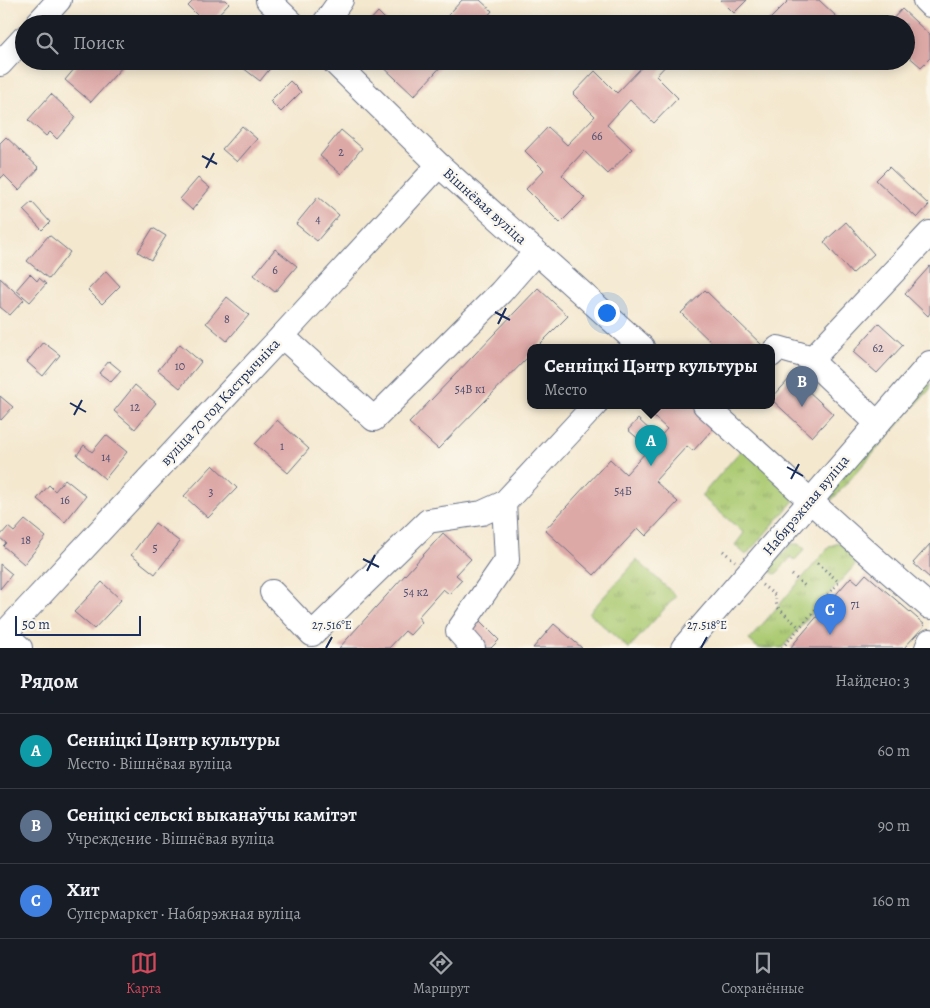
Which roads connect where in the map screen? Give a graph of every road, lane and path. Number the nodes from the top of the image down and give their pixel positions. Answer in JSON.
{"nodes":[{"id":1,"x":59,"y":0,"type":"edge"},
{"id":2,"x":268,"y":0,"type":"edge"},
{"id":3,"x":341,"y":0,"type":"edge"},
{"id":4,"x":925,"y":0,"type":"edge"},
{"id":5,"x":930,"y":5,"type":"edge"},
{"id":6,"x":45,"y":15,"type":"edge"},
{"id":7,"x":284,"y":15,"type":"edge"},
{"id":8,"x":330,"y":15,"type":"edge"},
{"id":9,"x":15,"y":48,"type":"edge"},
{"id":10,"x":0,"y":64,"type":"edge"},
{"id":11,"x":342,"y":70,"type":"edge"},
{"id":12,"x":439,"y":165,"type":"junction"},
{"id":13,"x":930,"y":233,"type":"edge"},
{"id":14,"x":536,"y":252,"type":"junction"},
{"id":15,"x":282,"y":336,"type":"junction"},
{"id":16,"x":639,"y":344,"type":"edge"},
{"id":17,"x":775,"y":351,"type":"edge"},
{"id":18,"x":811,"y":360,"type":"junction"},
{"id":19,"x":929,"y":366,"type":"edge"},
{"id":20,"x":591,"y":409,"type":"edge"},
{"id":21,"x":716,"y":409,"type":"edge"},
{"id":22,"x":877,"y":422,"type":"junction"},
{"id":23,"x":810,"y":500,"type":"junction"},
{"id":24,"x":504,"y":502,"type":"junction"},
{"id":25,"x":817,"y":563,"type":"dead end"},
{"id":26,"x":792,"y":575,"type":"dead end"},
{"id":27,"x":804,"y":586,"type":"dead end"},
{"id":28,"x":272,"y":592,"type":"dead end"},
{"id":29,"x":774,"y":595,"type":"dead end"},
{"id":30,"x":930,"y":607,"type":"edge"},
{"id":31,"x":800,"y":628,"type":"junction"},
{"id":32,"x":8,"y":640,"type":"edge"},
{"id":33,"x":930,"y":641,"type":"edge"},
{"id":34,"x":473,"y":648,"type":"edge"},
{"id":35,"x":683,"y":648,"type":"edge"},
{"id":36,"x":782,"y":648,"type":"edge"},
{"id":37,"x":927,"y":648,"type":"edge"}],
"edges":[{"from":1,"to":6,"type":"street"},
{"from":2,"to":7,"type":"street"},
{"from":3,"to":8,"type":"street"},
{"from":4,"to":5,"type":"street"},
{"from":9,"to":10,"type":"street"},
{"from":11,"to":12,"type":"street","name":"Вішнёвая вуліца"},
{"from":12,"to":14,"type":"street","name":"Вішнёвая вуліца"},
{"from":12,"to":15,"type":"street","name":"вуліца 70 год Кастрычніка"},
{"from":13,"to":18,"type":"street"},
{"from":14,"to":15,"type":"street"},
{"from":14,"to":16,"type":"street","name":"Вішнёвая вуліца"},
{"from":15,"to":32,"type":"street","name":"вуліца 70 год Кастрычніка"},
{"from":17,"to":18,"type":"street"},
{"from":18,"to":22,"type":"street"},
{"from":19,"to":22,"type":"street","name":"Набярэжная вуліца"},
{"from":20,"to":24,"type":"street"},
{"from":21,"to":23,"type":"street"},
{"from":22,"to":23,"type":"street","name":"Набярэжная вуліца"},
{"from":23,"to":30,"type":"street"},
{"from":23,"to":35,"type":"street","name":"Набярэжная вуліца"},
{"from":24,"to":28,"type":"street"},
{"from":24,"to":34,"type":"street"},
{"from":25,"to":31,"type":"path"},
{"from":26,"to":27,"type":"path"},
{"from":29,"to":31,"type":"path"},
{"from":31,"to":36,"type":"path"},
{"from":33,"to":37,"type":"street"}]}
